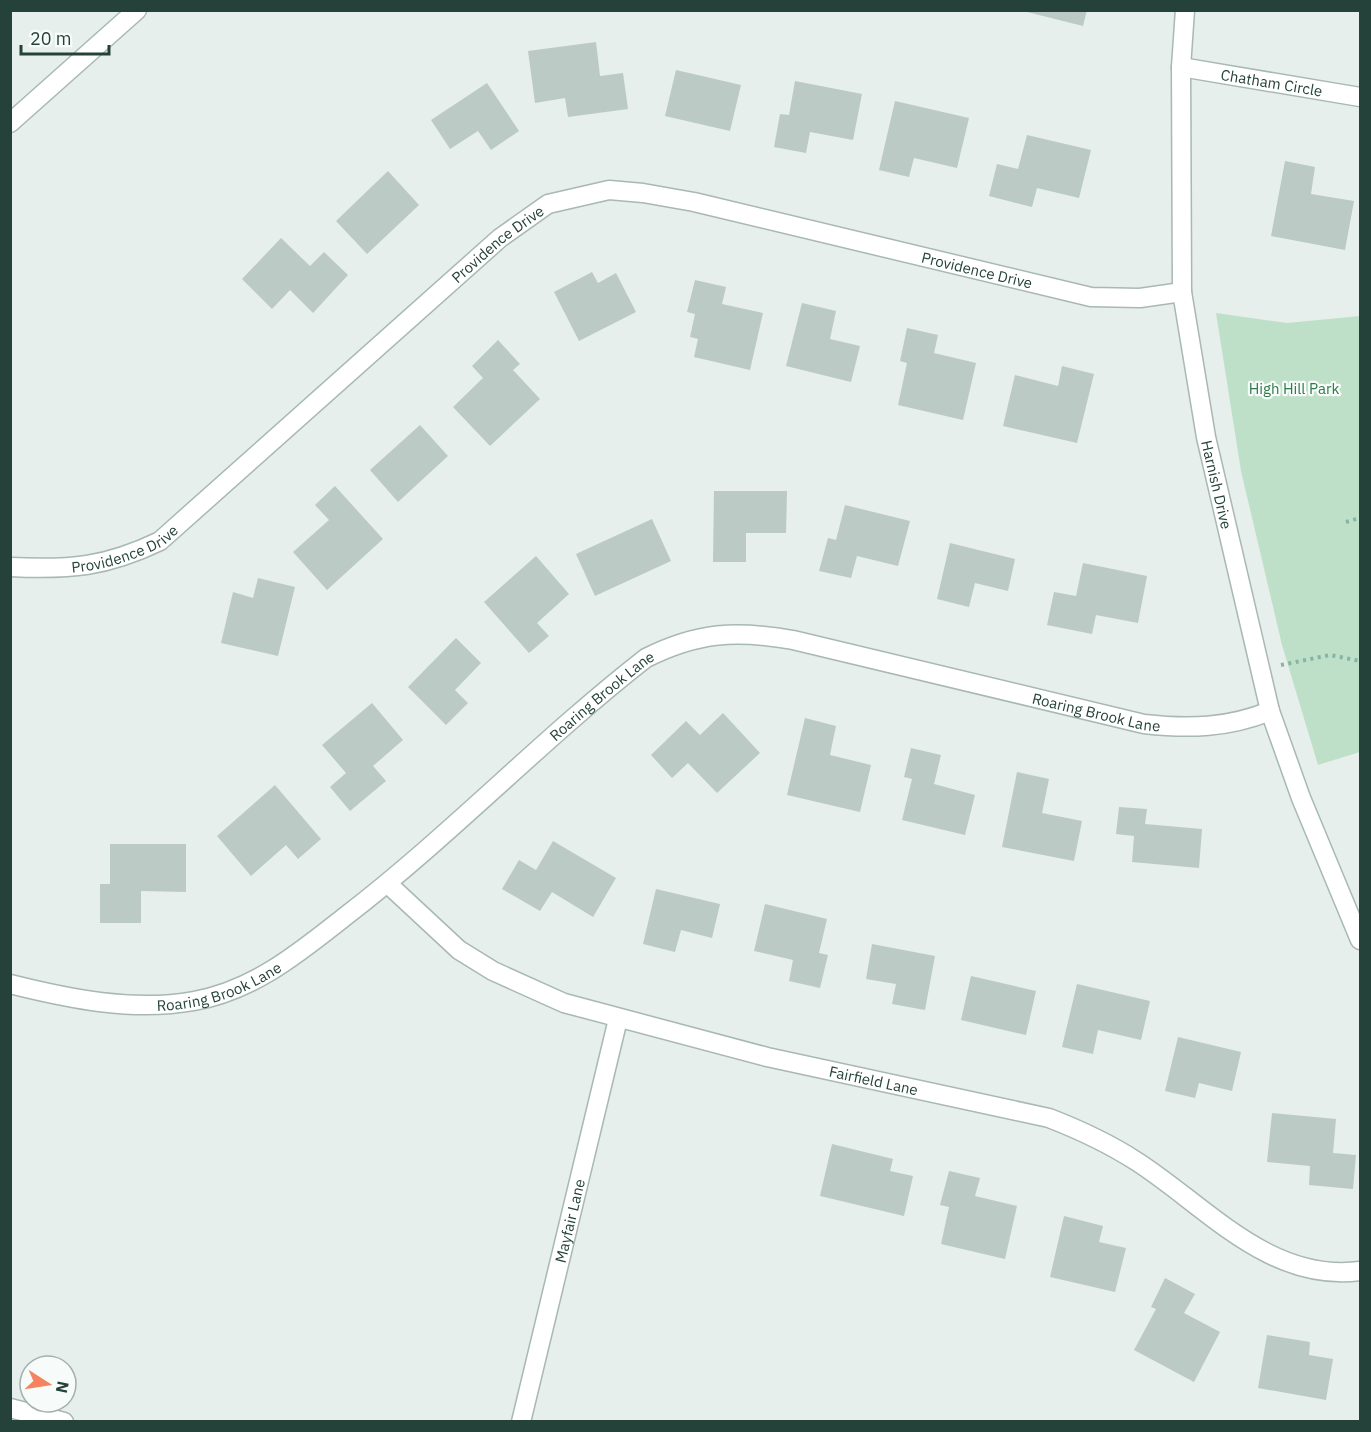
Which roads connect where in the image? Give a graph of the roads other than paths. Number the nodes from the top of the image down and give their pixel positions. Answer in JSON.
{"nodes":[{"id":1,"x":137,"y":10,"type":"edge"},
{"id":2,"x":1185,"y":10,"type":"edge"},
{"id":3,"x":1181,"y":68,"type":"junction"},
{"id":4,"x":1360,"y":97,"type":"edge"},
{"id":5,"x":10,"y":123,"type":"edge"},
{"id":6,"x":1182,"y":292,"type":"junction"},
{"id":7,"x":10,"y":567,"type":"edge"},
{"id":8,"x":1270,"y":711,"type":"junction"},
{"id":9,"x":388,"y":884,"type":"junction"},
{"id":10,"x":1360,"y":940,"type":"edge"},
{"id":11,"x":10,"y":984,"type":"edge"},
{"id":12,"x":618,"y":1019,"type":"junction"},
{"id":13,"x":1360,"y":1271,"type":"edge"},
{"id":14,"x":10,"y":1408,"type":"edge"},
{"id":15,"x":64,"y":1422,"type":"edge"},
{"id":16,"x":521,"y":1422,"type":"edge"}],
"edges":[{"from":1,"to":5,"type":"street"},
{"from":2,"to":3,"type":"street","name":"Harnish Drive"},
{"from":3,"to":4,"type":"street","name":"Chatham Circle"},
{"from":3,"to":6,"type":"street","name":"Harnish Drive"},
{"from":6,"to":7,"type":"street","name":"Providence Drive"},
{"from":6,"to":8,"type":"street","name":"Harnish Drive"},
{"from":8,"to":9,"type":"street","name":"Roaring Brook Lane"},
{"from":8,"to":10,"type":"street","name":"Harnish Drive"},
{"from":9,"to":11,"type":"street","name":"Roaring Brook Lane"},
{"from":9,"to":12,"type":"street","name":"Fairfield Lane"},
{"from":12,"to":13,"type":"street","name":"Fairfield Lane"},
{"from":12,"to":16,"type":"street","name":"Mayfair Lane"},
{"from":14,"to":15,"type":"street"}]}
